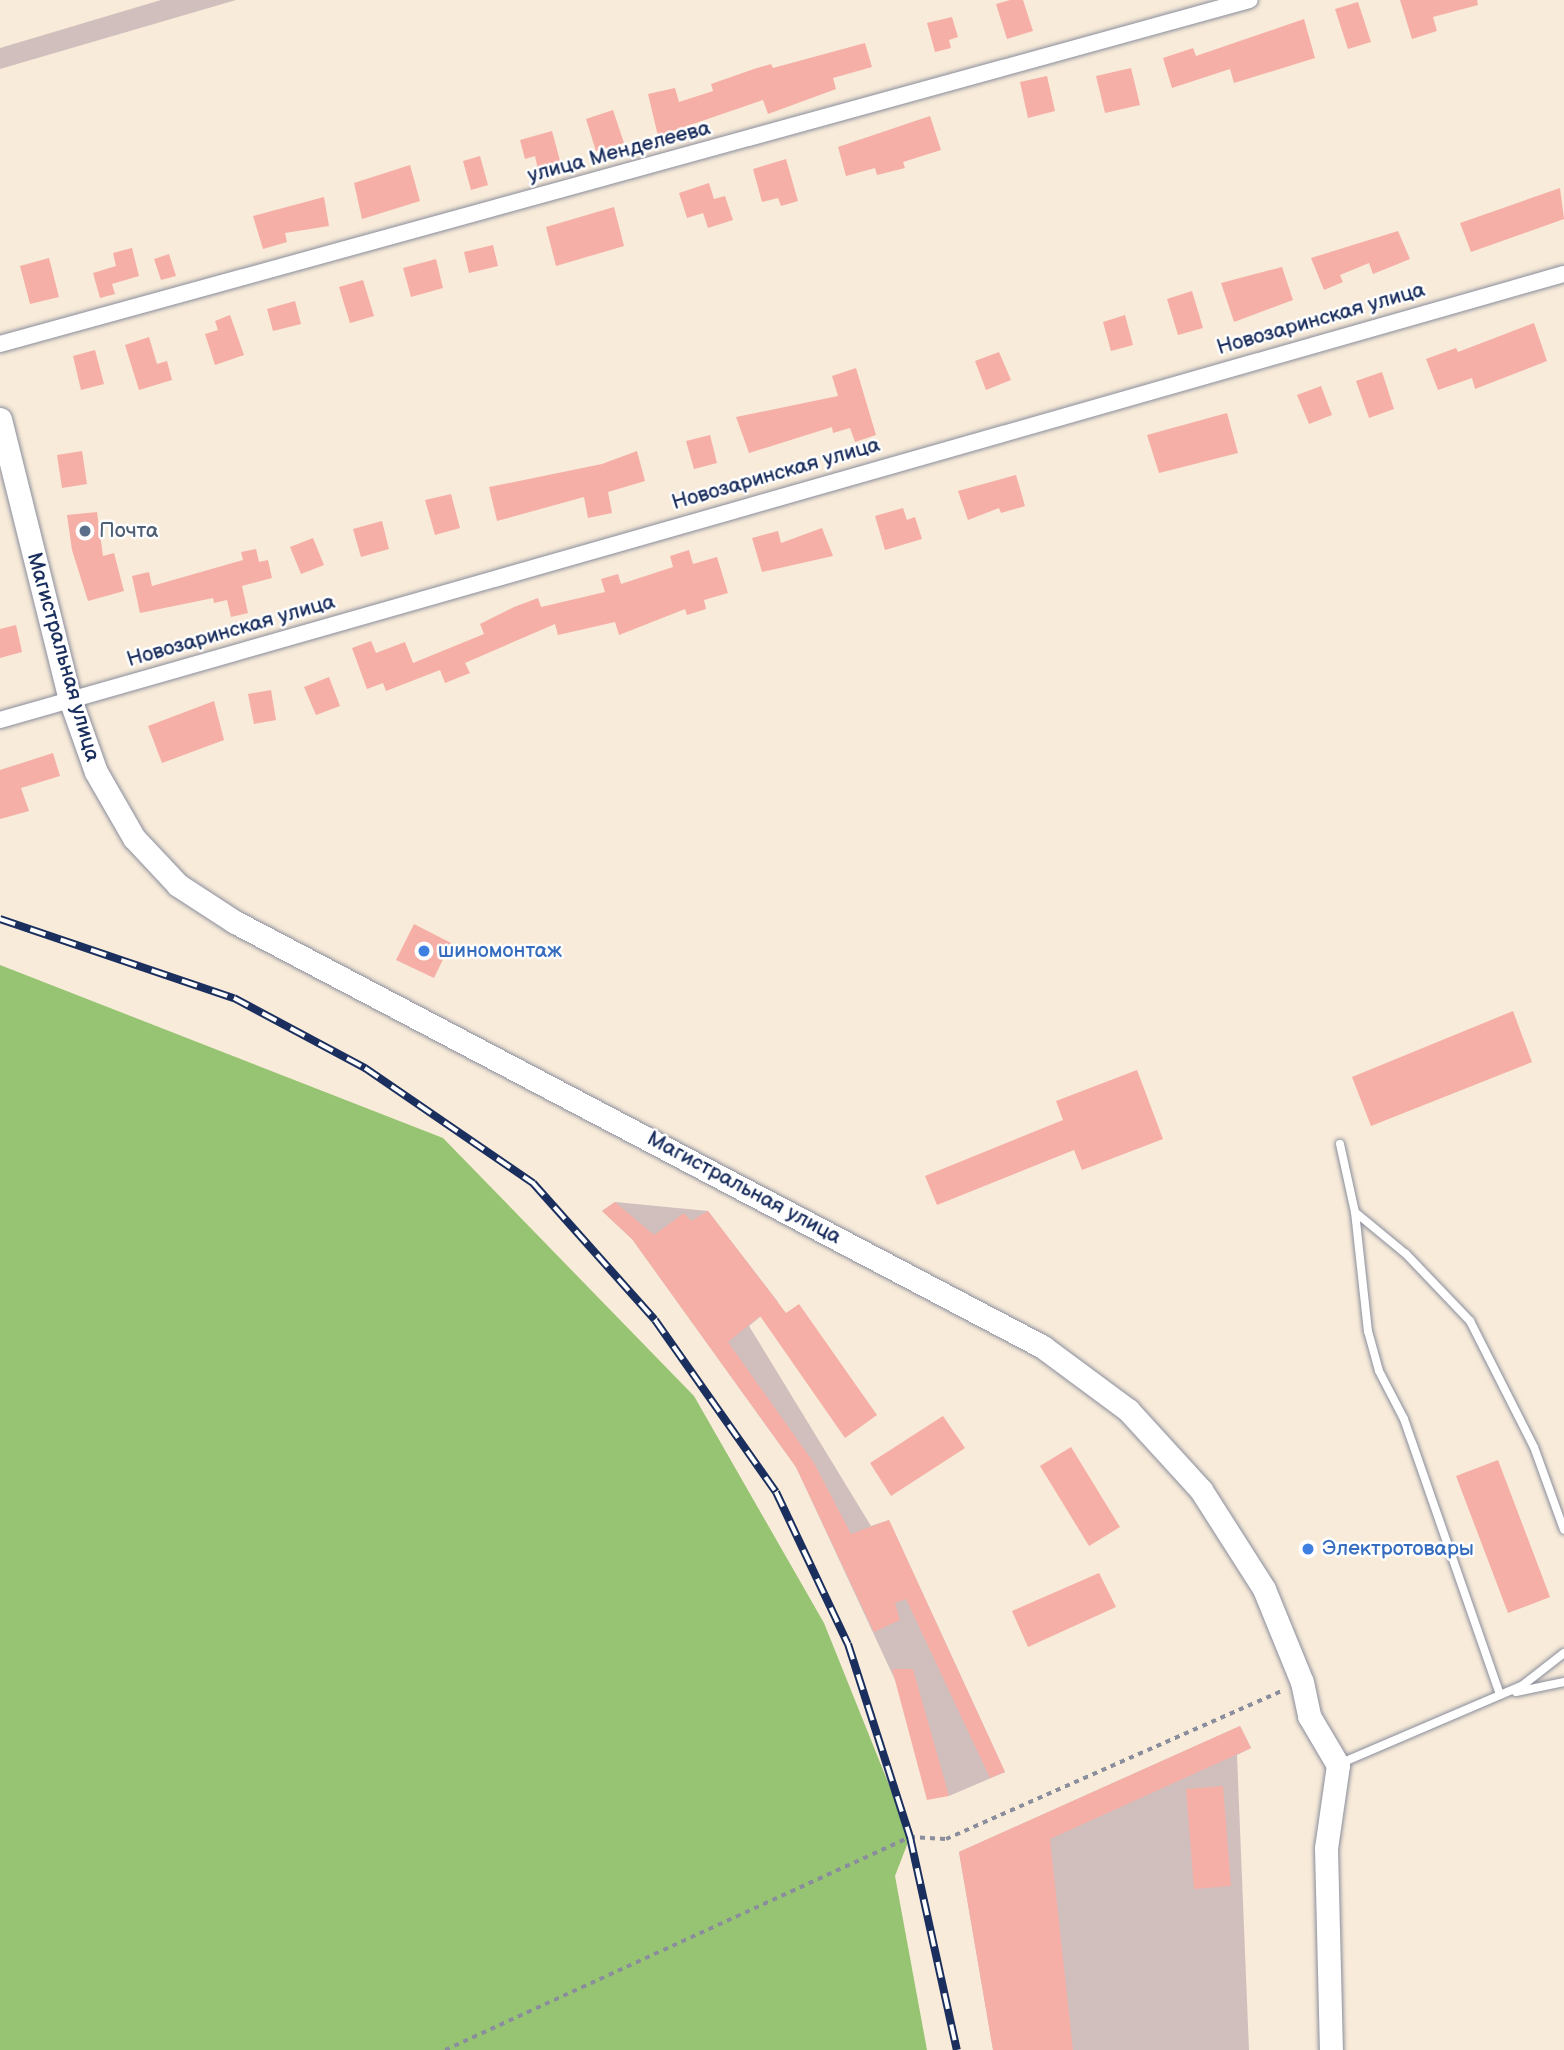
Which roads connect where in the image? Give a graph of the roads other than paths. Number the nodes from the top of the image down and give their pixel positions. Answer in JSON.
{"nodes":[{"id":1,"x":1250,"y":0,"type":"edge"},
{"id":2,"x":1564,"y":274,"type":"edge"},
{"id":3,"x":0,"y":344,"type":"edge"},
{"id":4,"x":0,"y":419,"type":"edge"},
{"id":5,"x":70,"y":699,"type":"junction"},
{"id":6,"x":0,"y":720,"type":"edge"},
{"id":7,"x":1340,"y":1144,"type":"dead end"},
{"id":8,"x":1355,"y":1212,"type":"junction"},
{"id":9,"x":1564,"y":1530,"type":"edge"},
{"id":10,"x":1564,"y":1653,"type":"edge"},
{"id":11,"x":1564,"y":1682,"type":"edge"},
{"id":12,"x":1500,"y":1695,"type":"junction"},
{"id":13,"x":1338,"y":1765,"type":"junction"},
{"id":14,"x":1331,"y":2050,"type":"edge"}],
"edges":[{"from":1,"to":3,"type":"street","name":"улица Менделеева"},
{"from":2,"to":5,"type":"street","name":"Новозаринская улица"},
{"from":4,"to":5,"type":"main road","name":"Магистральная улица"},
{"from":5,"to":6,"type":"street","name":"Новозаринская улица"},
{"from":5,"to":13,"type":"main road","name":"Магистральная улица"},
{"from":7,"to":8,"type":"lane"},
{"from":8,"to":9,"type":"lane"},
{"from":8,"to":12,"type":"lane"},
{"from":10,"to":12,"type":"lane"},
{"from":11,"to":12,"type":"lane"},
{"from":12,"to":13,"type":"lane"},
{"from":13,"to":14,"type":"main road"}]}
